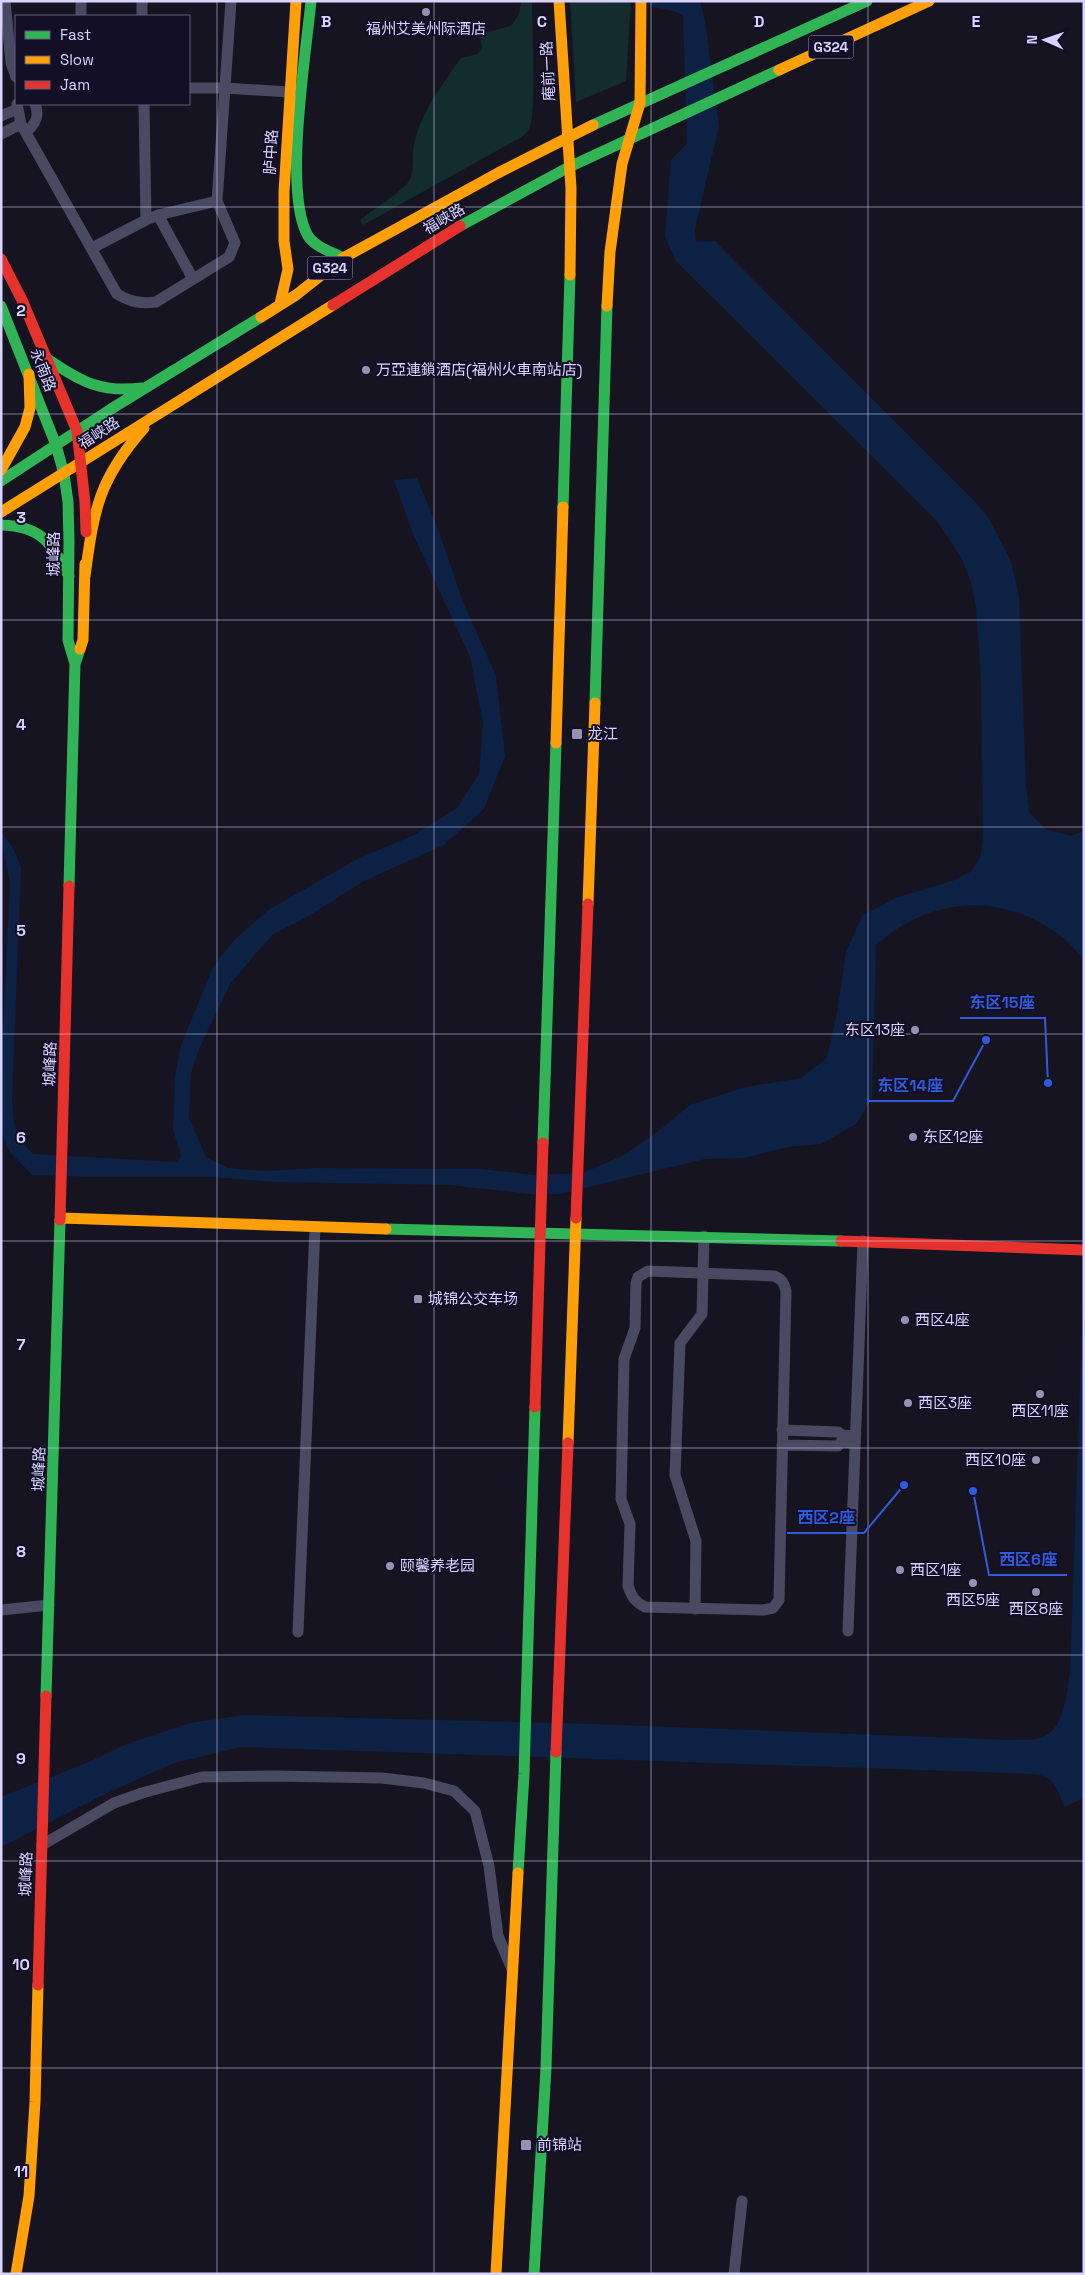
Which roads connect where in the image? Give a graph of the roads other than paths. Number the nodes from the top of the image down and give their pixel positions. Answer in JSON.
{"nodes":[{"id":1,"x":5,"y":1,"type":"edge"},
{"id":2,"x":81,"y":1,"type":"edge"},
{"id":3,"x":142,"y":1,"type":"edge"},
{"id":4,"x":231,"y":1,"type":"edge"},
{"id":5,"x":296,"y":1,"type":"edge"},
{"id":6,"x":311,"y":1,"type":"edge"},
{"id":7,"x":559,"y":1,"type":"edge"},
{"id":8,"x":641,"y":1,"type":"edge"},
{"id":9,"x":867,"y":1,"type":"edge"},
{"id":10,"x":929,"y":1,"type":"edge"},
{"id":11,"x":81,"y":15,"type":"edge"},
{"id":12,"x":142,"y":15,"type":"edge"},
{"id":13,"x":15,"y":74,"type":"edge"},
{"id":14,"x":190,"y":88,"type":"edge"},
{"id":15,"x":224,"y":88,"type":"junction"},
{"id":16,"x":289,"y":92,"type":"junction"},
{"id":17,"x":640,"y":103,"type":"junction"},
{"id":18,"x":37,"y":105,"type":"edge"},
{"id":19,"x":144,"y":105,"type":"edge"},
{"id":20,"x":17,"y":106,"type":"edge"},
{"id":21,"x":1,"y":116,"type":"edge"},
{"id":22,"x":23,"y":128,"type":"junction"},
{"id":23,"x":1,"y":134,"type":"edge"},
{"id":24,"x":628,"y":139,"type":"junction"},
{"id":25,"x":567,"y":140,"type":"junction"},
{"id":26,"x":569,"y":167,"type":"junction"},
{"id":27,"x":217,"y":201,"type":"junction"},
{"id":28,"x":158,"y":215,"type":"junction"},
{"id":29,"x":146,"y":220,"type":"junction"},
{"id":30,"x":92,"y":248,"type":"junction"},
{"id":31,"x":344,"y":258,"type":"junction"},
{"id":32,"x":1,"y":259,"type":"edge"},
{"id":33,"x":193,"y":279,"type":"junction"},
{"id":34,"x":280,"y":304,"type":"junction"},
{"id":35,"x":1,"y":306,"type":"edge"},
{"id":36,"x":49,"y":360,"type":"junction"},
{"id":37,"x":29,"y":374,"type":"junction"},
{"id":38,"x":178,"y":384,"type":"junction"},
{"id":39,"x":149,"y":386,"type":"junction"},
{"id":40,"x":159,"y":412,"type":"junction"},
{"id":41,"x":77,"y":431,"type":"junction"},
{"id":42,"x":56,"y":445,"type":"junction"},
{"id":43,"x":81,"y":462,"type":"junction"},
{"id":44,"x":1,"y":470,"type":"edge"},
{"id":45,"x":64,"y":474,"type":"junction"},
{"id":46,"x":1,"y":482,"type":"edge"},
{"id":47,"x":1,"y":512,"type":"edge"},
{"id":48,"x":1,"y":525,"type":"edge"},
{"id":49,"x":69,"y":541,"type":"junction"},
{"id":50,"x":86,"y":541,"type":"junction"},
{"id":51,"x":69,"y":576,"type":"junction"},
{"id":52,"x":85,"y":576,"type":"junction"},
{"id":53,"x":75,"y":664,"type":"junction"},
{"id":54,"x":61,"y":1218,"type":"junction"},
{"id":55,"x":315,"y":1227,"type":"junction"},
{"id":56,"x":540,"y":1233,"type":"junction"},
{"id":57,"x":575,"y":1234,"type":"junction"},
{"id":58,"x":704,"y":1236,"type":"junction"},
{"id":59,"x":863,"y":1241,"type":"junction"},
{"id":60,"x":1082,"y":1250,"type":"edge"},
{"id":61,"x":703,"y":1273,"type":"junction"},
{"id":62,"x":782,"y":1430,"type":"junction"},
{"id":63,"x":854,"y":1439,"type":"junction"},
{"id":64,"x":782,"y":1445,"type":"junction"},
{"id":65,"x":49,"y":1605,"type":"junction"},
{"id":66,"x":695,"y":1608,"type":"junction"},
{"id":67,"x":1,"y":1610,"type":"edge"},
{"id":68,"x":848,"y":1631,"type":"dead end"},
{"id":69,"x":298,"y":1632,"type":"dead end"},
{"id":70,"x":42,"y":1839,"type":"junction"},
{"id":71,"x":513,"y":1972,"type":"junction"},
{"id":72,"x":742,"y":2201,"type":"dead end"},
{"id":73,"x":16,"y":2274,"type":"edge"},
{"id":74,"x":496,"y":2274,"type":"edge"},
{"id":75,"x":534,"y":2274,"type":"edge"},
{"id":76,"x":734,"y":2274,"type":"edge"}],
"edges":[{"from":1,"to":13,"type":"street"},
{"from":2,"to":11,"type":"street"},
{"from":3,"to":12,"type":"street"},
{"from":4,"to":15,"type":"street"},
{"from":5,"to":16,"type":"main road","name":"胪中路"},
{"from":6,"to":31,"type":"main road","name":"胪中路"},
{"from":7,"to":25,"type":"main road","name":"庵前一路"},
{"from":8,"to":17,"type":"main road"},
{"from":9,"to":17,"type":"main road","name":"福峡路","number":"G324"},
{"from":10,"to":24,"type":"main road","name":"福峡路","number":"G324"},
{"from":14,"to":15,"type":"street"},
{"from":15,"to":16,"type":"street"},
{"from":15,"to":27,"type":"street"},
{"from":16,"to":34,"type":"main road","name":"胪中路"},
{"from":17,"to":24,"type":"main road"},
{"from":17,"to":25,"type":"main road","name":"福峡路","number":"G324"},
{"from":18,"to":22,"type":"street"},
{"from":19,"to":29,"type":"street"},
{"from":20,"to":21,"type":"street"},
{"from":20,"to":22,"type":"street"},
{"from":22,"to":23,"type":"street"},
{"from":22,"to":30,"type":"street"},
{"from":24,"to":26,"type":"main road","name":"福峡路","number":"G324"},
{"from":24,"to":57,"type":"main road"},
{"from":25,"to":26,"type":"main road","name":"庵前一路"},
{"from":25,"to":31,"type":"main road","name":"福峡路","number":"G324"},
{"from":26,"to":38,"type":"main road","name":"福峡路","number":"G324"},
{"from":26,"to":56,"type":"main road","name":"庵前一路"},
{"from":27,"to":28,"type":"street"},
{"from":27,"to":33,"type":"street"},
{"from":28,"to":29,"type":"street"},
{"from":28,"to":33,"type":"street"},
{"from":29,"to":30,"type":"street"},
{"from":30,"to":33,"type":"street"},
{"from":31,"to":34,"type":"main road","name":"福峡路","number":"G324"},
{"from":32,"to":36,"type":"main road","name":"城峰路"},
{"from":34,"to":38,"type":"main road","name":"福峡路","number":"G324"},
{"from":35,"to":37,"type":"main road","name":"永南路"},
{"from":36,"to":39,"type":"main road"},
{"from":36,"to":41,"type":"main road","name":"城峰路"},
{"from":37,"to":42,"type":"main road","name":"永南路"},
{"from":37,"to":44,"type":"main road"},
{"from":38,"to":39,"type":"main road","name":"福峡路","number":"G324"},
{"from":38,"to":40,"type":"main road","name":"福峡路","number":"G324"},
{"from":39,"to":41,"type":"main road","name":"福峡路","number":"G324"},
{"from":40,"to":43,"type":"main road","name":"福峡路","number":"G324"},
{"from":40,"to":52,"type":"main road"},
{"from":41,"to":42,"type":"main road","name":"福峡路","number":"G324"},
{"from":41,"to":43,"type":"main road","name":"城峰路"},
{"from":42,"to":45,"type":"main road","name":"城峰路"},
{"from":42,"to":46,"type":"main road","name":"福峡路","number":"G324"},
{"from":43,"to":45,"type":"main road","name":"福峡路","number":"G324"},
{"from":43,"to":50,"type":"main road","name":"城峰路"},
{"from":45,"to":47,"type":"main road","name":"福峡路","number":"G324"},
{"from":45,"to":49,"type":"main road","name":"城峰路"},
{"from":48,"to":51,"type":"main road"},
{"from":49,"to":50,"type":"main road"},
{"from":49,"to":51,"type":"main road","name":"城峰路"},
{"from":50,"to":52,"type":"main road","name":"城峰路"},
{"from":51,"to":53,"type":"main road","name":"城峰路"},
{"from":52,"to":53,"type":"main road","name":"城峰路"},
{"from":53,"to":54,"type":"main road","name":"城峰路"},
{"from":54,"to":55,"type":"main road"},
{"from":54,"to":65,"type":"main road","name":"城峰路"},
{"from":55,"to":56,"type":"main road"},
{"from":55,"to":69,"type":"street"},
{"from":56,"to":57,"type":"main road"},
{"from":56,"to":71,"type":"main road","name":"庵前一路"},
{"from":57,"to":58,"type":"main road"},
{"from":57,"to":75,"type":"main road"},
{"from":58,"to":59,"type":"main road"},
{"from":58,"to":61,"type":"street"},
{"from":59,"to":60,"type":"main road"},
{"from":59,"to":63,"type":"street"},
{"from":61,"to":62,"type":"street"},
{"from":61,"to":66,"type":"street"},
{"from":61,"to":66,"type":"street"},
{"from":62,"to":63,"type":"street"},
{"from":62,"to":64,"type":"street"},
{"from":63,"to":64,"type":"street"},
{"from":63,"to":68,"type":"street"},
{"from":64,"to":66,"type":"street"},
{"from":65,"to":67,"type":"street"},
{"from":65,"to":70,"type":"main road","name":"城峰路"},
{"from":70,"to":71,"type":"street"},
{"from":70,"to":73,"type":"main road","name":"城峰路"},
{"from":71,"to":74,"type":"main road","name":"庵前一路"},
{"from":72,"to":76,"type":"street"}]}
